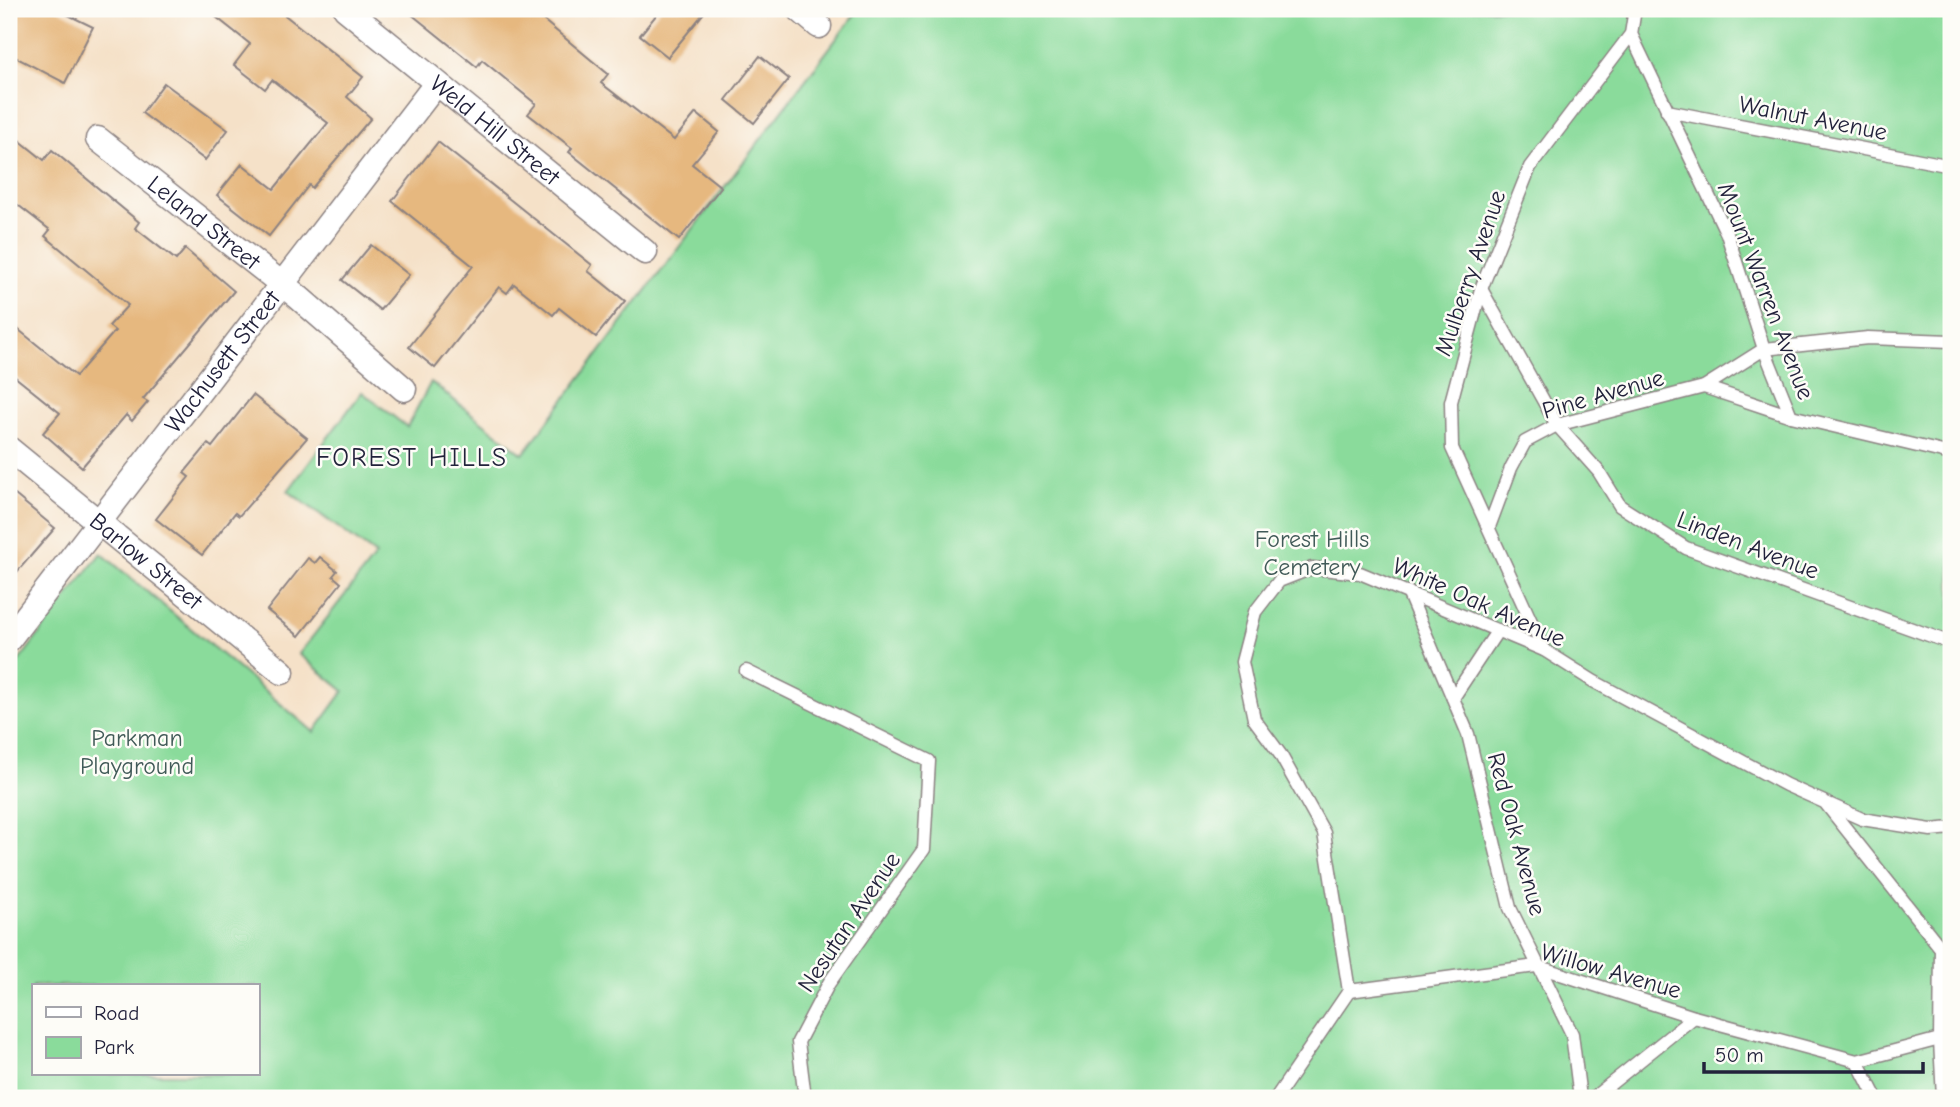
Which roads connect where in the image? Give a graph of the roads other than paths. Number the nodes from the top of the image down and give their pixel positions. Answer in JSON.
{"nodes":[{"id":1,"x":346,"y":9,"type":"edge"},
{"id":2,"x":799,"y":9,"type":"edge"},
{"id":3,"x":1635,"y":9,"type":"edge"},
{"id":4,"x":819,"y":26,"type":"dead end"},
{"id":5,"x":1631,"y":34,"type":"junction"},
{"id":6,"x":436,"y":83,"type":"junction"},
{"id":7,"x":1667,"y":111,"type":"junction"},
{"id":8,"x":98,"y":139,"type":"dead end"},
{"id":9,"x":1951,"y":166,"type":"edge"},
{"id":10,"x":645,"y":252,"type":"dead end"},
{"id":11,"x":281,"y":284,"type":"junction"},
{"id":12,"x":1481,"y":289,"type":"junction"},
{"id":13,"x":1951,"y":341,"type":"edge"},
{"id":14,"x":1764,"y":349,"type":"junction"},
{"id":15,"x":1704,"y":387,"type":"junction"},
{"id":16,"x":404,"y":389,"type":"dead end"},
{"id":17,"x":1791,"y":416,"type":"junction"},
{"id":18,"x":1557,"y":425,"type":"junction"},
{"id":19,"x":9,"y":449,"type":"edge"},
{"id":20,"x":1951,"y":454,"type":"edge"},
{"id":21,"x":98,"y":523,"type":"junction"},
{"id":22,"x":1489,"y":527,"type":"junction"},
{"id":23,"x":1408,"y":592,"type":"junction"},
{"id":24,"x":1498,"y":631,"type":"junction"},
{"id":25,"x":9,"y":639,"type":"edge"},
{"id":26,"x":1951,"y":643,"type":"edge"},
{"id":27,"x":1545,"y":650,"type":"junction"},
{"id":28,"x":746,"y":671,"type":"dead end"},
{"id":29,"x":282,"y":672,"type":"dead end"},
{"id":30,"x":1453,"y":698,"type":"junction"},
{"id":31,"x":1825,"y":802,"type":"junction"},
{"id":32,"x":1951,"y":828,"type":"edge"},
{"id":33,"x":1941,"y":948,"type":"junction"},
{"id":34,"x":1951,"y":961,"type":"edge"},
{"id":35,"x":1536,"y":965,"type":"junction"},
{"id":36,"x":1349,"y":991,"type":"junction"},
{"id":37,"x":1694,"y":1017,"type":"junction"},
{"id":38,"x":1945,"y":1039,"type":"edge"},
{"id":39,"x":1857,"y":1061,"type":"junction"},
{"id":40,"x":805,"y":1098,"type":"edge"},
{"id":41,"x":1276,"y":1098,"type":"edge"},
{"id":42,"x":1580,"y":1098,"type":"edge"},
{"id":43,"x":1593,"y":1098,"type":"edge"},
{"id":44,"x":1876,"y":1098,"type":"edge"},
{"id":45,"x":1943,"y":1098,"type":"edge"}],
"edges":[{"from":1,"to":6,"type":"street","name":"Weld Hill Street"},
{"from":2,"to":4,"type":"street"},
{"from":3,"to":5,"type":"lane","name":"Mulberry Avenue"},
{"from":5,"to":7,"type":"lane","name":"Mount Warren Avenue"},
{"from":5,"to":12,"type":"lane","name":"Mulberry Avenue"},
{"from":6,"to":10,"type":"street","name":"Weld Hill Street"},
{"from":6,"to":11,"type":"street","name":"Wachusett Street"},
{"from":7,"to":9,"type":"lane","name":"Walnut Avenue"},
{"from":7,"to":14,"type":"lane","name":"Mount Warren Avenue"},
{"from":8,"to":11,"type":"street","name":"Leland Street"},
{"from":11,"to":16,"type":"street","name":"Leland Street"},
{"from":11,"to":21,"type":"street","name":"Wachusett Street"},
{"from":12,"to":18,"type":"lane","name":"Linden Avenue"},
{"from":12,"to":22,"type":"lane","name":"Mulberry Avenue"},
{"from":13,"to":14,"type":"lane"},
{"from":14,"to":15,"type":"lane","name":"Pine Avenue"},
{"from":14,"to":17,"type":"lane","name":"Mount Warren Avenue"},
{"from":15,"to":17,"type":"lane","name":"Pine Avenue"},
{"from":15,"to":18,"type":"lane","name":"Pine Avenue"},
{"from":17,"to":20,"type":"lane","name":"Mount Warren Avenue"},
{"from":18,"to":22,"type":"lane","name":"Pine Avenue"},
{"from":18,"to":26,"type":"lane","name":"Linden Avenue"},
{"from":19,"to":21,"type":"street","name":"Barlow Street"},
{"from":21,"to":25,"type":"street","name":"Wachusett Street"},
{"from":21,"to":29,"type":"street","name":"Barlow Street"},
{"from":22,"to":27,"type":"lane","name":"Mulberry Avenue"},
{"from":23,"to":24,"type":"lane","name":"White Oak Avenue"},
{"from":23,"to":30,"type":"lane","name":"Red Oak Avenue"},
{"from":23,"to":36,"type":"lane","name":"White Oak Avenue"},
{"from":24,"to":27,"type":"lane","name":"White Oak Avenue"},
{"from":24,"to":30,"type":"lane"},
{"from":27,"to":31,"type":"lane","name":"White Oak Avenue"},
{"from":28,"to":40,"type":"lane","name":"Nesutan Avenue"},
{"from":30,"to":35,"type":"lane","name":"Red Oak Avenue"},
{"from":31,"to":32,"type":"lane","name":"White Oak Avenue"},
{"from":31,"to":33,"type":"lane","name":"White Oak Avenue"},
{"from":33,"to":34,"type":"lane","name":"White Oak Avenue"},
{"from":33,"to":38,"type":"lane"},
{"from":35,"to":36,"type":"lane","name":"Willow Avenue"},
{"from":35,"to":37,"type":"lane","name":"Willow Avenue"},
{"from":35,"to":42,"type":"lane","name":"Red Oak Avenue"},
{"from":36,"to":41,"type":"lane"},
{"from":37,"to":39,"type":"lane","name":"Willow Avenue"},
{"from":37,"to":43,"type":"lane"},
{"from":38,"to":39,"type":"lane","name":"Willow Avenue"},
{"from":38,"to":45,"type":"lane"},
{"from":39,"to":44,"type":"lane"}]}
